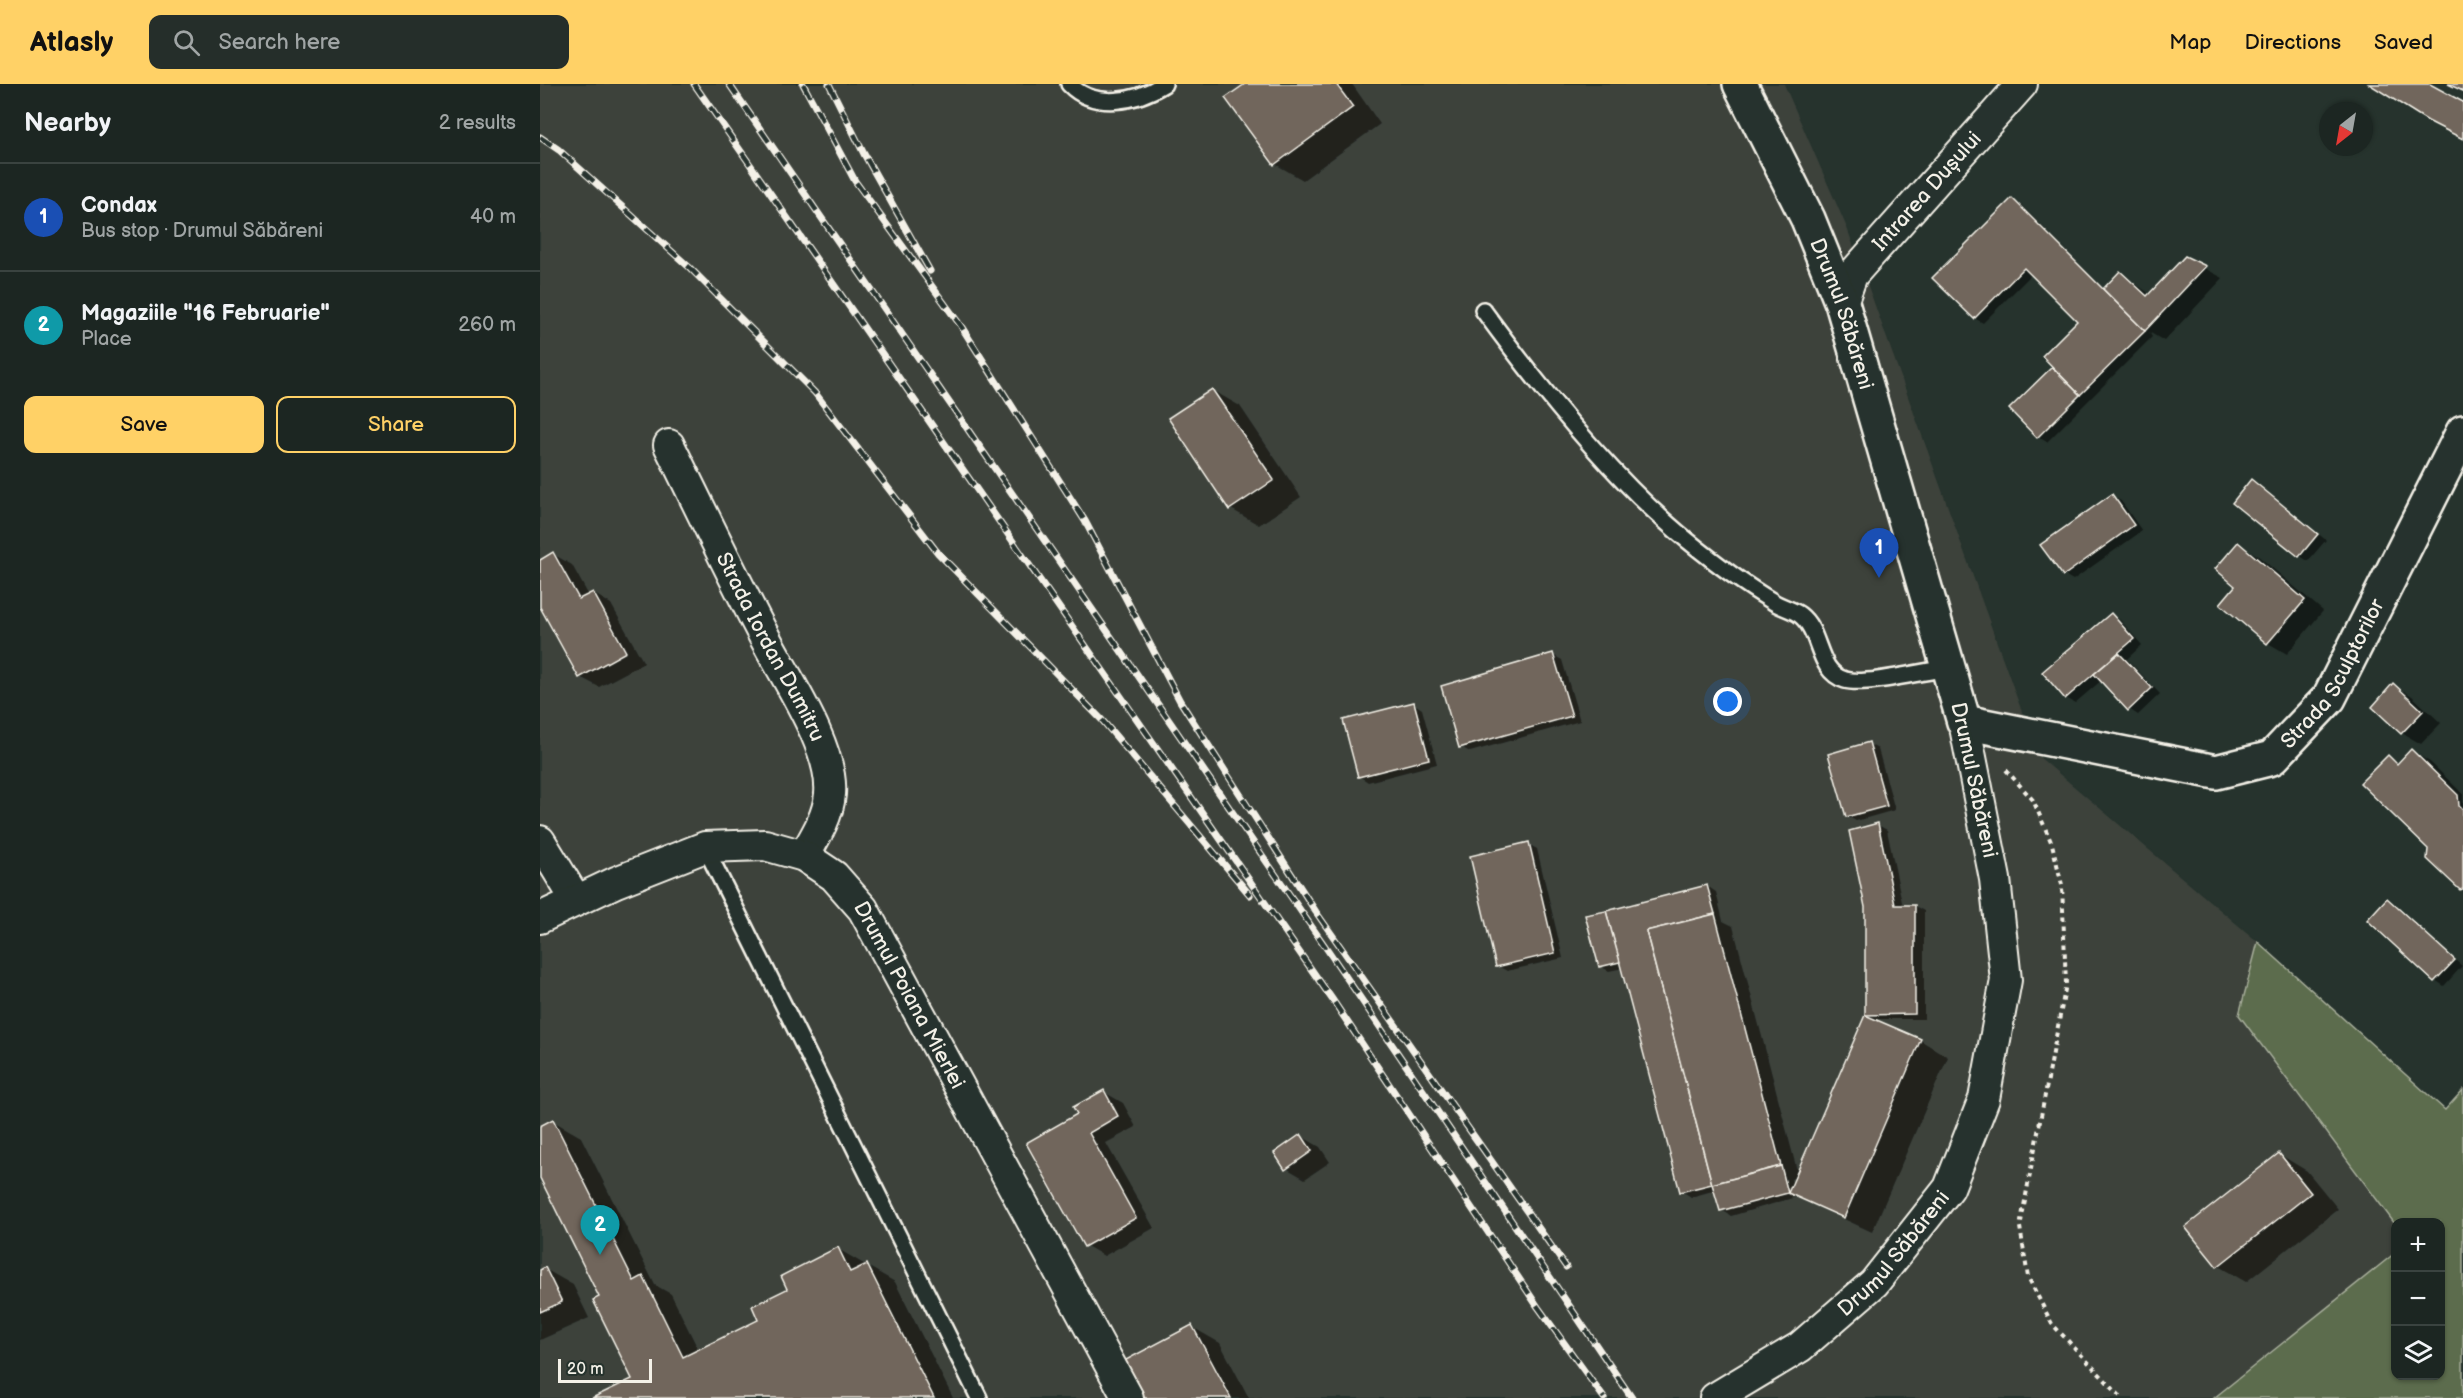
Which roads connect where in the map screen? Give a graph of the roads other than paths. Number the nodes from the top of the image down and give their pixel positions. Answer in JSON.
{"nodes":[{"id":1,"x":1069,"y":84,"type":"edge"},
{"id":2,"x":1164,"y":84,"type":"edge"},
{"id":3,"x":1740,"y":84,"type":"edge"},
{"id":4,"x":2022,"y":84,"type":"edge"},
{"id":5,"x":1842,"y":303,"type":"junction"},
{"id":6,"x":1483,"y":310,"type":"dead end"},
{"id":7,"x":2463,"y":432,"type":"edge"},
{"id":8,"x":669,"y":444,"type":"dead end"},
{"id":9,"x":1948,"y":668,"type":"junction"},
{"id":10,"x":1964,"y":722,"type":"junction"},
{"id":11,"x":540,"y":841,"type":"edge"},
{"id":12,"x":705,"y":847,"type":"junction"},
{"id":13,"x":804,"y":856,"type":"junction"},
{"id":14,"x":576,"y":900,"type":"junction"},
{"id":15,"x":540,"y":918,"type":"edge"},
{"id":16,"x":979,"y":1398,"type":"edge"},
{"id":17,"x":1128,"y":1398,"type":"edge"},
{"id":18,"x":1715,"y":1398,"type":"edge"}],
"edges":[{"from":1,"to":2,"type":"lane"},
{"from":3,"to":5,"type":"main road","name":"Drumul Săbăreni"},
{"from":4,"to":5,"type":"street","name":"Intrarea Dușului"},
{"from":5,"to":9,"type":"main road","name":"Drumul Săbăreni"},
{"from":6,"to":9,"type":"lane"},
{"from":7,"to":10,"type":"main road","name":"Strada Sculptorilor"},
{"from":8,"to":13,"type":"street","name":"Strada Iordan Dumitru"},
{"from":9,"to":10,"type":"main road","name":"Drumul Săbăreni"},
{"from":10,"to":18,"type":"street","name":"Drumul Săbăreni"},
{"from":11,"to":14,"type":"street"},
{"from":12,"to":13,"type":"street","name":"Drumul Poiana Mierlei"},
{"from":12,"to":14,"type":"street","name":"Drumul Poiana Mierlei"},
{"from":12,"to":16,"type":"lane"},
{"from":13,"to":17,"type":"street","name":"Drumul Poiana Mierlei"},
{"from":14,"to":15,"type":"street","name":"Drumul Poiana Mierlei"}]}
